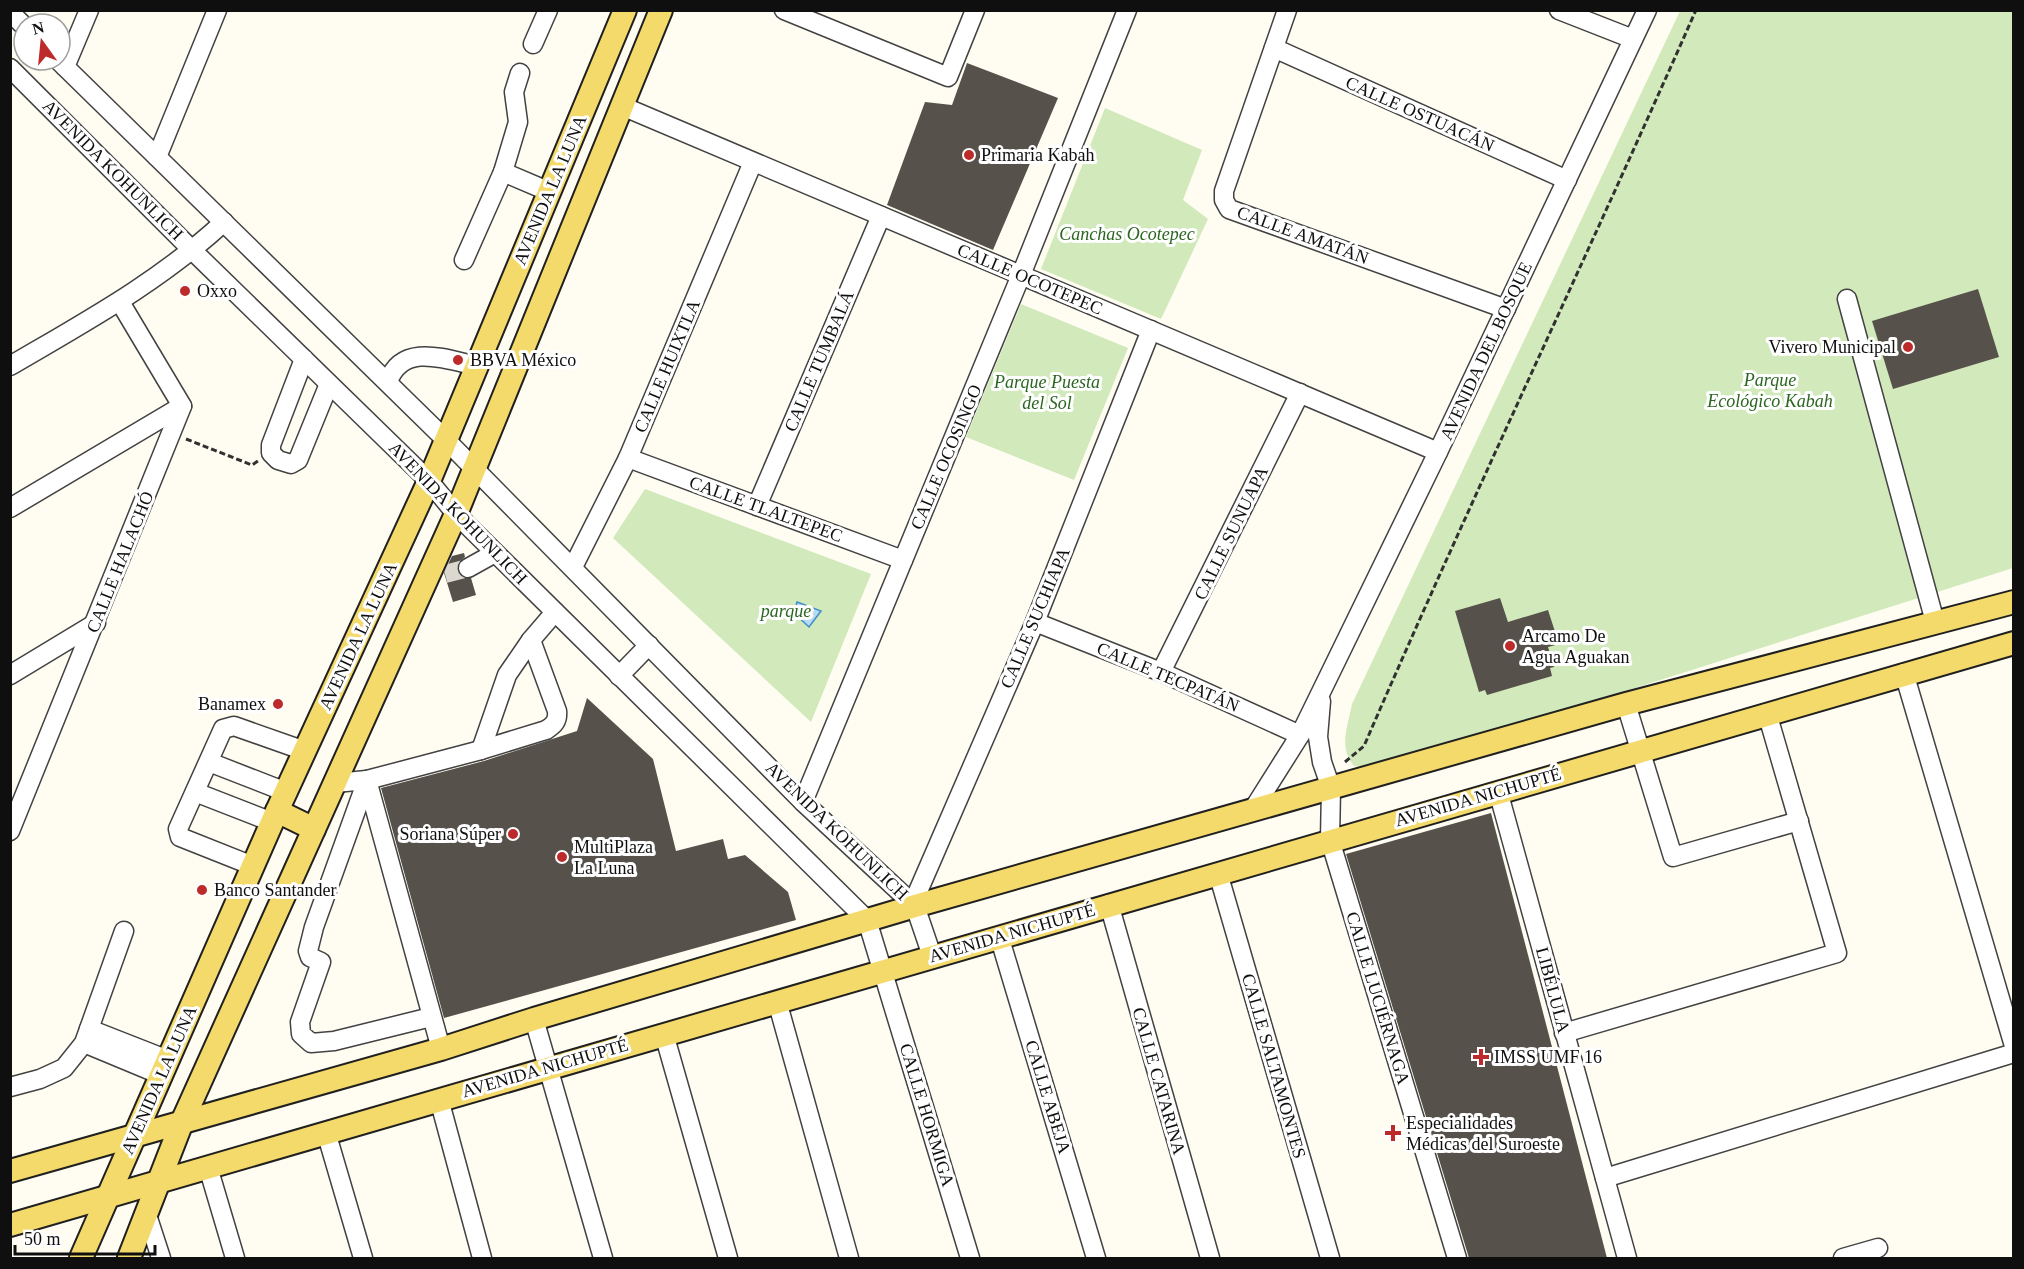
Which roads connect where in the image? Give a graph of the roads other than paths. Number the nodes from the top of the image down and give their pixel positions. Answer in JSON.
{"nodes":[{"id":1,"x":89,"y":10,"type":"edge"},
{"id":2,"x":218,"y":10,"type":"edge"},
{"id":3,"x":548,"y":10,"type":"edge"},
{"id":4,"x":559,"y":10,"type":"edge"},
{"id":5,"x":564,"y":10,"type":"edge"},
{"id":6,"x":625,"y":10,"type":"edge"},
{"id":7,"x":661,"y":10,"type":"edge"},
{"id":8,"x":784,"y":10,"type":"edge"},
{"id":9,"x":975,"y":10,"type":"edge"},
{"id":10,"x":1127,"y":10,"type":"edge"},
{"id":11,"x":1287,"y":10,"type":"edge"},
{"id":12,"x":1559,"y":10,"type":"edge"},
{"id":13,"x":1647,"y":10,"type":"edge"},
{"id":14,"x":1633,"y":39,"type":"junction"},
{"id":15,"x":72,"y":44,"type":"edge"},
{"id":16,"x":533,"y":45,"type":"dead end"},
{"id":17,"x":1274,"y":48,"type":"junction"},
{"id":18,"x":10,"y":68,"type":"edge"},
{"id":19,"x":70,"y":72,"type":"edge"},
{"id":20,"x":519,"y":73,"type":"dead end"},
{"id":21,"x":622,"y":106,"type":"junction"},
{"id":22,"x":157,"y":157,"type":"junction"},
{"id":23,"x":753,"y":162,"type":"junction"},
{"id":24,"x":503,"y":172,"type":"junction"},
{"id":25,"x":1567,"y":180,"type":"junction"},
{"id":26,"x":550,"y":192,"type":"junction"},
{"id":27,"x":881,"y":216,"type":"junction"},
{"id":28,"x":224,"y":222,"type":"junction"},
{"id":29,"x":193,"y":251,"type":"junction"},
{"id":30,"x":464,"y":260,"type":"dead end"},
{"id":31,"x":1021,"y":275,"type":"junction"},
{"id":32,"x":1847,"y":299,"type":"dead end"},
{"id":33,"x":120,"y":302,"type":"junction"},
{"id":34,"x":1506,"y":309,"type":"junction"},
{"id":35,"x":1150,"y":330,"type":"junction"},
{"id":36,"x":304,"y":359,"type":"junction"},
{"id":37,"x":10,"y":366,"type":"edge"},
{"id":38,"x":477,"y":366,"type":"junction"},
{"id":39,"x":387,"y":382,"type":"junction"},
{"id":40,"x":329,"y":384,"type":"junction"},
{"id":41,"x":1300,"y":393,"type":"junction"},
{"id":42,"x":182,"y":406,"type":"junction"},
{"id":43,"x":446,"y":440,"type":"junction"},
{"id":44,"x":1438,"y":452,"type":"junction"},
{"id":45,"x":628,"y":458,"type":"junction"},
{"id":46,"x":475,"y":469,"type":"junction"},
{"id":47,"x":429,"y":482,"type":"junction"},
{"id":48,"x":757,"y":506,"type":"junction"},
{"id":49,"x":10,"y":508,"type":"edge"},
{"id":50,"x":456,"y":514,"type":"junction"},
{"id":51,"x":495,"y":553,"type":"junction"},
{"id":52,"x":903,"y":560,"type":"junction"},
{"id":53,"x":573,"y":567,"type":"junction"},
{"id":54,"x":468,"y":568,"type":"tunnel mouth"},
{"id":55,"x":2013,"y":602,"type":"edge"},
{"id":56,"x":555,"y":612,"type":"junction"},
{"id":57,"x":1035,"y":622,"type":"junction"},
{"id":58,"x":1935,"y":622,"type":"junction"},
{"id":59,"x":96,"y":623,"type":"junction"},
{"id":60,"x":531,"y":640,"type":"junction"},
{"id":61,"x":2013,"y":643,"type":"edge"},
{"id":62,"x":649,"y":645,"type":"junction"},
{"id":63,"x":1161,"y":672,"type":"junction"},
{"id":64,"x":1904,"y":673,"type":"junction"},
{"id":65,"x":10,"y":675,"type":"edge"},
{"id":66,"x":619,"y":675,"type":"junction"},
{"id":67,"x":1322,"y":690,"type":"junction"},
{"id":68,"x":1626,"y":704,"type":"junction"},
{"id":69,"x":1767,"y":713,"type":"junction"},
{"id":70,"x":1300,"y":735,"type":"junction"},
{"id":71,"x":481,"y":750,"type":"junction"},
{"id":72,"x":1639,"y":750,"type":"junction"},
{"id":73,"x":305,"y":751,"type":"junction"},
{"id":74,"x":209,"y":762,"type":"junction"},
{"id":75,"x":367,"y":780,"type":"junction"},
{"id":76,"x":335,"y":783,"type":"junction"},
{"id":77,"x":1329,"y":783,"type":"junction"},
{"id":78,"x":1498,"y":791,"type":"junction"},
{"id":79,"x":195,"y":792,"type":"junction"},
{"id":80,"x":803,"y":802,"type":"junction"},
{"id":81,"x":278,"y":808,"type":"junction"},
{"id":82,"x":1252,"y":811,"type":"junction"},
{"id":83,"x":1799,"y":821,"type":"junction"},
{"id":84,"x":314,"y":829,"type":"junction"},
{"id":85,"x":10,"y":831,"type":"edge"},
{"id":86,"x":1330,"y":840,"type":"junction"},
{"id":87,"x":253,"y":866,"type":"junction"},
{"id":88,"x":1218,"y":873,"type":"junction"},
{"id":89,"x":914,"y":904,"type":"junction"},
{"id":90,"x":1109,"y":904,"type":"junction"},
{"id":91,"x":867,"y":920,"type":"junction"},
{"id":92,"x":124,"y":931,"type":"dead end"},
{"id":93,"x":999,"y":936,"type":"junction"},
{"id":94,"x":932,"y":956,"type":"junction"},
{"id":95,"x":884,"y":971,"type":"junction"},
{"id":96,"x":777,"y":1001,"type":"junction"},
{"id":97,"x":431,"y":1017,"type":"junction"},
{"id":98,"x":534,"y":1018,"type":"junction"},
{"id":99,"x":1564,"y":1033,"type":"junction"},
{"id":100,"x":664,"y":1034,"type":"junction"},
{"id":101,"x":86,"y":1036,"type":"junction"},
{"id":102,"x":2013,"y":1046,"type":"edge"},
{"id":103,"x":441,"y":1049,"type":"junction"},
{"id":104,"x":2013,"y":1053,"type":"edge"},
{"id":105,"x":164,"y":1067,"type":"junction"},
{"id":106,"x":548,"y":1067,"type":"junction"},
{"id":107,"x":10,"y":1087,"type":"edge"},
{"id":108,"x":438,"y":1099,"type":"junction"},
{"id":109,"x":182,"y":1122,"type":"junction"},
{"id":110,"x":326,"y":1132,"type":"junction"},
{"id":111,"x":134,"y":1136,"type":"junction"},
{"id":112,"x":208,"y":1167,"type":"junction"},
{"id":113,"x":10,"y":1171,"type":"edge"},
{"id":114,"x":1605,"y":1178,"type":"junction"},
{"id":115,"x":160,"y":1181,"type":"junction"},
{"id":116,"x":107,"y":1197,"type":"junction"},
{"id":117,"x":147,"y":1215,"type":"junction"},
{"id":118,"x":10,"y":1225,"type":"edge"},
{"id":119,"x":1878,"y":1248,"type":"dead end"},
{"id":120,"x":81,"y":1258,"type":"edge"},
{"id":121,"x":129,"y":1258,"type":"edge"},
{"id":122,"x":161,"y":1258,"type":"edge"},
{"id":123,"x":235,"y":1258,"type":"edge"},
{"id":124,"x":363,"y":1258,"type":"edge"},
{"id":125,"x":482,"y":1258,"type":"edge"},
{"id":126,"x":603,"y":1258,"type":"edge"},
{"id":127,"x":728,"y":1258,"type":"edge"},
{"id":128,"x":849,"y":1258,"type":"edge"},
{"id":129,"x":970,"y":1258,"type":"edge"},
{"id":130,"x":1096,"y":1258,"type":"edge"},
{"id":131,"x":1210,"y":1258,"type":"edge"},
{"id":132,"x":1330,"y":1258,"type":"edge"},
{"id":133,"x":1457,"y":1258,"type":"edge"},
{"id":134,"x":1627,"y":1258,"type":"edge"},
{"id":135,"x":1843,"y":1258,"type":"edge"}],
"edges":[{"from":1,"to":15,"type":"street"},
{"from":2,"to":22,"type":"street"},
{"from":3,"to":16,"type":"street"},
{"from":4,"to":5,"type":"street"},
{"from":6,"to":26,"type":"main road","name":"AVENIDA LA LUNA"},
{"from":7,"to":21,"type":"main road","name":"AVENIDA LA LUNA"},
{"from":8,"to":9,"type":"street"},
{"from":10,"to":31,"type":"street","name":"CALLE OCOSINGO"},
{"from":11,"to":17,"type":"street","name":"CALLE AMATÁN"},
{"from":12,"to":14,"type":"street"},
{"from":13,"to":14,"type":"street","name":"AVENIDA DEL BOSQUE"},
{"from":14,"to":25,"type":"street","name":"AVENIDA DEL BOSQUE"},
{"from":17,"to":25,"type":"street","name":"CALLE OSTUACÁN"},
{"from":17,"to":34,"type":"street","name":"CALLE AMATÁN"},
{"from":18,"to":29,"type":"street","name":"AVENIDA KOHUNLICH"},
{"from":19,"to":22,"type":"street","name":"AVENIDA KOHUNLICH"},
{"from":20,"to":24,"type":"street"},
{"from":21,"to":23,"type":"street","name":"CALLE OCOTEPEC"},
{"from":21,"to":46,"type":"main road","name":"AVENIDA LA LUNA"},
{"from":22,"to":28,"type":"street","name":"AVENIDA KOHUNLICH"},
{"from":23,"to":27,"type":"street","name":"CALLE OCOTEPEC"},
{"from":23,"to":45,"type":"street","name":"CALLE HUIXTLA"},
{"from":24,"to":26,"type":"street"},
{"from":24,"to":30,"type":"street"},
{"from":25,"to":34,"type":"street","name":"AVENIDA DEL BOSQUE"},
{"from":26,"to":38,"type":"main road","name":"AVENIDA LA LUNA"},
{"from":27,"to":31,"type":"street","name":"CALLE OCOTEPEC"},
{"from":27,"to":48,"type":"street","name":"CALLE TUMBALÁ"},
{"from":28,"to":29,"type":"street"},
{"from":28,"to":39,"type":"street","name":"AVENIDA KOHUNLICH"},
{"from":29,"to":33,"type":"street"},
{"from":29,"to":36,"type":"street","name":"AVENIDA KOHUNLICH"},
{"from":31,"to":35,"type":"street","name":"CALLE OCOTEPEC"},
{"from":31,"to":52,"type":"street","name":"CALLE OCOSINGO"},
{"from":32,"to":58,"type":"street"},
{"from":33,"to":37,"type":"street"},
{"from":33,"to":42,"type":"street"},
{"from":34,"to":44,"type":"street","name":"AVENIDA DEL BOSQUE"},
{"from":35,"to":41,"type":"street","name":"CALLE OCOTEPEC"},
{"from":35,"to":57,"type":"street","name":"CALLE SUCHIAPA"},
{"from":36,"to":40,"type":"street","name":"AVENIDA KOHUNLICH"},
{"from":36,"to":40,"type":"street"},
{"from":38,"to":39,"type":"street"},
{"from":38,"to":43,"type":"main road","name":"AVENIDA LA LUNA"},
{"from":39,"to":43,"type":"street","name":"AVENIDA KOHUNLICH"},
{"from":40,"to":47,"type":"street","name":"AVENIDA KOHUNLICH"},
{"from":41,"to":44,"type":"street","name":"CALLE OCOTEPEC"},
{"from":41,"to":63,"type":"street","name":"CALLE SUNUAPA"},
{"from":42,"to":49,"type":"street"},
{"from":42,"to":59,"type":"street","name":"CALLE HALACHÓ"},
{"from":43,"to":46,"type":"street","name":"AVENIDA KOHUNLICH"},
{"from":43,"to":47,"type":"main road","name":"AVENIDA LA LUNA"},
{"from":44,"to":67,"type":"street","name":"AVENIDA DEL BOSQUE"},
{"from":45,"to":48,"type":"street","name":"CALLE TLALTEPEC"},
{"from":45,"to":53,"type":"street","name":"CALLE HUIXTLA"},
{"from":46,"to":50,"type":"main road","name":"AVENIDA LA LUNA"},
{"from":46,"to":53,"type":"street","name":"AVENIDA KOHUNLICH"},
{"from":47,"to":50,"type":"street","name":"AVENIDA KOHUNLICH"},
{"from":47,"to":73,"type":"main road","name":"AVENIDA LA LUNA"},
{"from":48,"to":52,"type":"street","name":"CALLE TLALTEPEC"},
{"from":50,"to":51,"type":"street","name":"AVENIDA KOHUNLICH"},
{"from":50,"to":76,"type":"main road","name":"AVENIDA LA LUNA"},
{"from":51,"to":54,"type":"street"},
{"from":51,"to":56,"type":"street","name":"AVENIDA KOHUNLICH"},
{"from":52,"to":80,"type":"street","name":"CALLE OCOSINGO"},
{"from":53,"to":62,"type":"street","name":"AVENIDA KOHUNLICH"},
{"from":55,"to":58,"type":"main road"},
{"from":56,"to":60,"type":"street"},
{"from":56,"to":66,"type":"street","name":"AVENIDA KOHUNLICH"},
{"from":57,"to":63,"type":"street","name":"CALLE TECPATÁN"},
{"from":57,"to":89,"type":"street","name":"CALLE SUCHIAPA"},
{"from":58,"to":68,"type":"main road"},
{"from":59,"to":65,"type":"street"},
{"from":59,"to":85,"type":"street","name":"CALLE HALACHÓ"},
{"from":60,"to":71,"type":"street"},
{"from":60,"to":71,"type":"street"},
{"from":61,"to":64,"type":"main road","name":"AVENIDA NICHUPTÉ"},
{"from":62,"to":66,"type":"street"},
{"from":62,"to":80,"type":"street","name":"AVENIDA KOHUNLICH"},
{"from":63,"to":70,"type":"street","name":"CALLE TECPATÁN"},
{"from":64,"to":69,"type":"main road","name":"AVENIDA NICHUPTÉ"},
{"from":64,"to":102,"type":"street"},
{"from":66,"to":91,"type":"street","name":"AVENIDA KOHUNLICH"},
{"from":67,"to":70,"type":"street","name":"AVENIDA DEL BOSQUE"},
{"from":67,"to":77,"type":"street","name":"AVENIDA DEL BOSQUE"},
{"from":68,"to":72,"type":"street"},
{"from":68,"to":77,"type":"main road"},
{"from":69,"to":72,"type":"main road","name":"AVENIDA NICHUPTÉ"},
{"from":69,"to":83,"type":"street"},
{"from":70,"to":82,"type":"street","name":"AVENIDA DEL BOSQUE"},
{"from":71,"to":75,"type":"street"},
{"from":72,"to":78,"type":"main road","name":"AVENIDA NICHUPTÉ"},
{"from":72,"to":83,"type":"street"},
{"from":73,"to":74,"type":"street"},
{"from":73,"to":81,"type":"main road","name":"AVENIDA LA LUNA"},
{"from":74,"to":79,"type":"street"},
{"from":74,"to":81,"type":"street"},
{"from":75,"to":76,"type":"street"},
{"from":75,"to":97,"type":"street"},
{"from":75,"to":97,"type":"street"},
{"from":76,"to":84,"type":"main road","name":"AVENIDA LA LUNA"},
{"from":77,"to":82,"type":"main road"},
{"from":77,"to":86,"type":"street","name":"AVENIDA DEL BOSQUE"},
{"from":78,"to":86,"type":"main road","name":"AVENIDA NICHUPTÉ"},
{"from":78,"to":99,"type":"street","name":"LIBÉLULA"},
{"from":79,"to":81,"type":"street"},
{"from":79,"to":87,"type":"street"},
{"from":80,"to":89,"type":"street","name":"AVENIDA KOHUNLICH"},
{"from":81,"to":84,"type":"main road"},
{"from":81,"to":87,"type":"main road","name":"AVENIDA LA LUNA"},
{"from":82,"to":89,"type":"main road"},
{"from":83,"to":99,"type":"street"},
{"from":84,"to":109,"type":"main road","name":"AVENIDA LA LUNA"},
{"from":86,"to":88,"type":"main road","name":"AVENIDA NICHUPTÉ"},
{"from":86,"to":133,"type":"street","name":"CALLE LUCIÉRNAGA"},
{"from":87,"to":105,"type":"main road","name":"AVENIDA LA LUNA"},
{"from":88,"to":90,"type":"main road","name":"AVENIDA NICHUPTÉ"},
{"from":88,"to":132,"type":"street","name":"CALLE SALTAMONTES"},
{"from":89,"to":91,"type":"main road"},
{"from":89,"to":94,"type":"street","name":"AVENIDA KOHUNLICH"},
{"from":90,"to":93,"type":"main road","name":"AVENIDA NICHUPTÉ"},
{"from":90,"to":131,"type":"street","name":"CALLE CATARINA"},
{"from":91,"to":95,"type":"street","name":"AVENIDA KOHUNLICH"},
{"from":91,"to":98,"type":"main road"},
{"from":92,"to":101,"type":"street"},
{"from":93,"to":94,"type":"main road","name":"AVENIDA NICHUPTÉ"},
{"from":93,"to":130,"type":"street","name":"CALLE ABEJA"},
{"from":94,"to":95,"type":"main road","name":"AVENIDA NICHUPTÉ"},
{"from":95,"to":96,"type":"main road","name":"AVENIDA NICHUPTÉ"},
{"from":95,"to":129,"type":"street","name":"CALLE HORMIGA"},
{"from":96,"to":100,"type":"main road","name":"AVENIDA NICHUPTÉ"},
{"from":96,"to":128,"type":"street"},
{"from":97,"to":103,"type":"street"},
{"from":98,"to":103,"type":"main road"},
{"from":98,"to":106,"type":"street"},
{"from":99,"to":114,"type":"street","name":"LIBÉLULA"},
{"from":100,"to":106,"type":"main road","name":"AVENIDA NICHUPTÉ"},
{"from":100,"to":127,"type":"street"},
{"from":101,"to":105,"type":"street"},
{"from":101,"to":107,"type":"street"},
{"from":103,"to":109,"type":"main road"},
{"from":104,"to":114,"type":"street"},
{"from":105,"to":111,"type":"main road","name":"AVENIDA LA LUNA"},
{"from":106,"to":108,"type":"main road","name":"AVENIDA NICHUPTÉ"},
{"from":106,"to":126,"type":"street"},
{"from":108,"to":110,"type":"main road","name":"AVENIDA NICHUPTÉ"},
{"from":108,"to":125,"type":"street"},
{"from":109,"to":111,"type":"main road"},
{"from":109,"to":115,"type":"main road","name":"AVENIDA LA LUNA"},
{"from":110,"to":112,"type":"main road","name":"AVENIDA NICHUPTÉ"},
{"from":110,"to":124,"type":"street"},
{"from":111,"to":113,"type":"main road"},
{"from":111,"to":116,"type":"main road","name":"AVENIDA LA LUNA"},
{"from":112,"to":115,"type":"main road","name":"AVENIDA NICHUPTÉ"},
{"from":112,"to":123,"type":"street"},
{"from":114,"to":134,"type":"street","name":"LIBÉLULA"},
{"from":115,"to":116,"type":"main road","name":"AVENIDA NICHUPTÉ"},
{"from":115,"to":117,"type":"main road","name":"AVENIDA LA LUNA"},
{"from":116,"to":118,"type":"main road","name":"AVENIDA NICHUPTÉ"},
{"from":116,"to":120,"type":"main road","name":"AVENIDA LA LUNA"},
{"from":117,"to":121,"type":"main road","name":"AVENIDA LA LUNA"},
{"from":117,"to":122,"type":"street"},
{"from":119,"to":135,"type":"street"}]}
